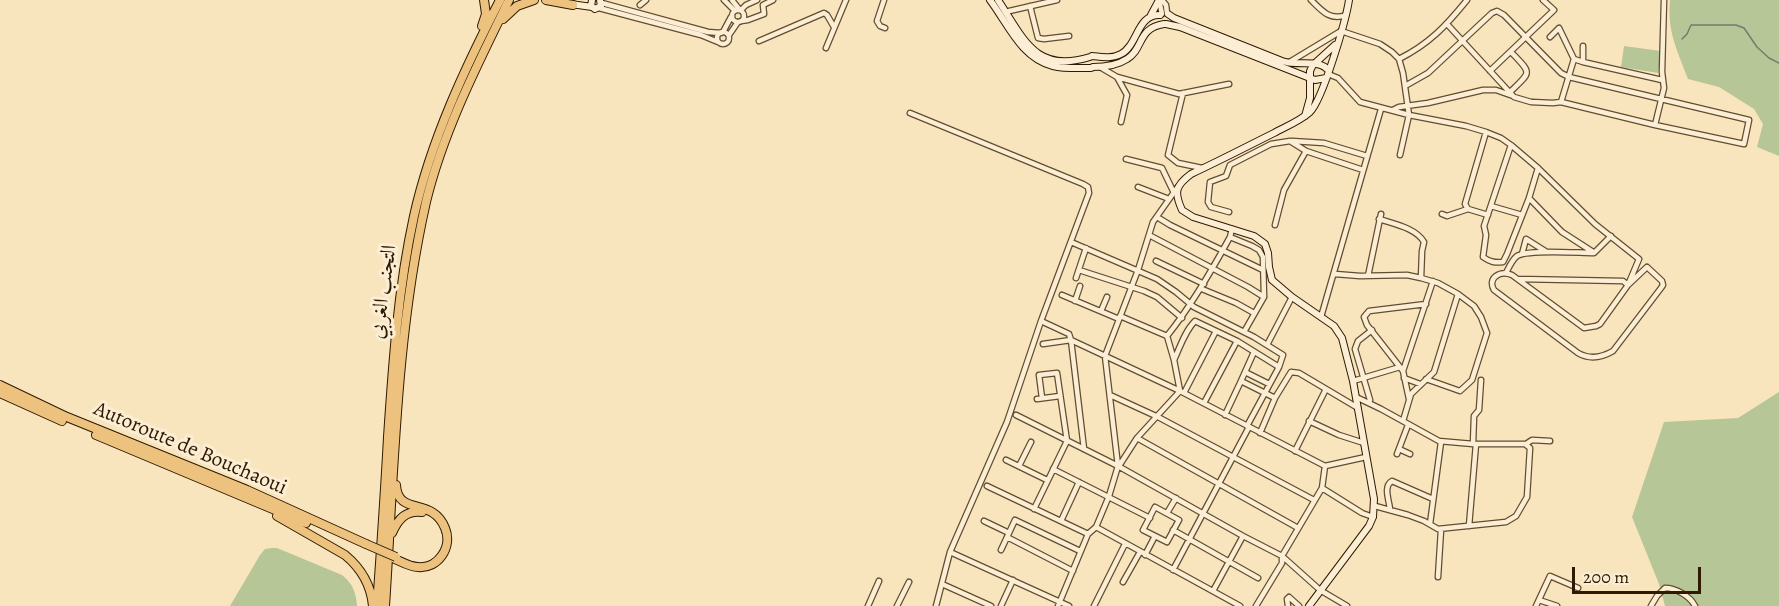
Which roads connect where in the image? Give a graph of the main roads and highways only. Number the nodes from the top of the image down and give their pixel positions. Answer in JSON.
{"nodes":[{"id":1,"x":484,"y":0,"type":"edge"},
{"id":2,"x":500,"y":0,"type":"edge"},
{"id":3,"x":509,"y":0,"type":"edge"},
{"id":4,"x":534,"y":0,"type":"edge"},
{"id":5,"x":546,"y":0,"type":"edge"},
{"id":6,"x":559,"y":0,"type":"edge"},
{"id":7,"x":990,"y":0,"type":"edge"},
{"id":8,"x":998,"y":0,"type":"edge"},
{"id":9,"x":1160,"y":0,"type":"edge"},
{"id":10,"x":591,"y":2,"type":"edge"},
{"id":11,"x":1350,"y":2,"type":"edge"},
{"id":12,"x":601,"y":3,"type":"edge"},
{"id":13,"x":573,"y":5,"type":"junction"},
{"id":14,"x":1164,"y":14,"type":"junction"},
{"id":15,"x":1151,"y":16,"type":"junction"},
{"id":16,"x":1165,"y":24,"type":"junction"},
{"id":17,"x":494,"y":31,"type":"junction"},
{"id":18,"x":1338,"y":42,"type":"junction"},
{"id":19,"x":475,"y":50,"type":"junction"},
{"id":20,"x":1091,"y":57,"type":"junction"},
{"id":21,"x":1315,"y":63,"type":"junction"},
{"id":22,"x":1095,"y":67,"type":"junction"},
{"id":23,"x":1328,"y":74,"type":"junction"},
{"id":24,"x":1309,"y":78,"type":"junction"},
{"id":25,"x":1304,"y":116,"type":"junction"},
{"id":26,"x":0,"y":385,"type":"edge"},
{"id":27,"x":0,"y":393,"type":"edge"},
{"id":28,"x":395,"y":440,"type":"junction"},
{"id":29,"x":225,"y":490,"type":"junction"},
{"id":30,"x":366,"y":546,"type":"junction"},
{"id":31,"x":393,"y":559,"type":"junction"},
{"id":32,"x":375,"y":606,"type":"edge"},
{"id":33,"x":385,"y":606,"type":"edge"},
{"id":34,"x":1309,"y":606,"type":"edge"}],
"edges":[{"from":1,"to":19,"type":"highway"},
{"from":2,"to":19,"type":"highway","name":"التجنب الغربي"},
{"from":3,"to":17,"type":"highway","name":"التجنب الغربي"},
{"from":4,"to":17,"type":"highway"},
{"from":5,"to":13,"type":"highway"},
{"from":6,"to":13,"type":"main road"},
{"from":7,"to":22,"type":"main road"},
{"from":8,"to":20,"type":"main road"},
{"from":9,"to":15,"type":"main road"},
{"from":10,"to":12,"type":"main road"},
{"from":10,"to":13,"type":"main road"},
{"from":11,"to":18,"type":"main road"},
{"from":14,"to":15,"type":"main road"},
{"from":14,"to":16,"type":"main road"},
{"from":14,"to":21,"type":"main road"},
{"from":15,"to":20,"type":"main road"},
{"from":16,"to":22,"type":"main road"},
{"from":16,"to":24,"type":"main road"},
{"from":17,"to":28,"type":"highway","name":"التجنب الغربي"},
{"from":18,"to":21,"type":"main road"},
{"from":18,"to":23,"type":"main road"},
{"from":19,"to":32,"type":"highway","name":"التجنب الغربي"},
{"from":20,"to":22,"type":"main road"},
{"from":21,"to":23,"type":"main road"},
{"from":21,"to":24,"type":"main road"},
{"from":23,"to":24,"type":"main road"},
{"from":23,"to":25,"type":"main road"},
{"from":24,"to":25,"type":"main road"},
{"from":25,"to":34,"type":"main road"},
{"from":26,"to":30,"type":"highway","name":"Autoroute de Bouchaoui"},
{"from":27,"to":29,"type":"highway","name":"Autoroute de Bouchaoui"},
{"from":28,"to":31,"type":"highway","name":"التجنب الغربي"},
{"from":28,"to":31,"type":"highway"},
{"from":29,"to":30,"type":"highway","name":"Autoroute de Bouchaoui"},
{"from":29,"to":32,"type":"highway"},
{"from":30,"to":31,"type":"highway","bridge":true},
{"from":31,"to":31,"type":"highway"},
{"from":31,"to":33,"type":"highway","name":"التجنب الغربي"}]}
